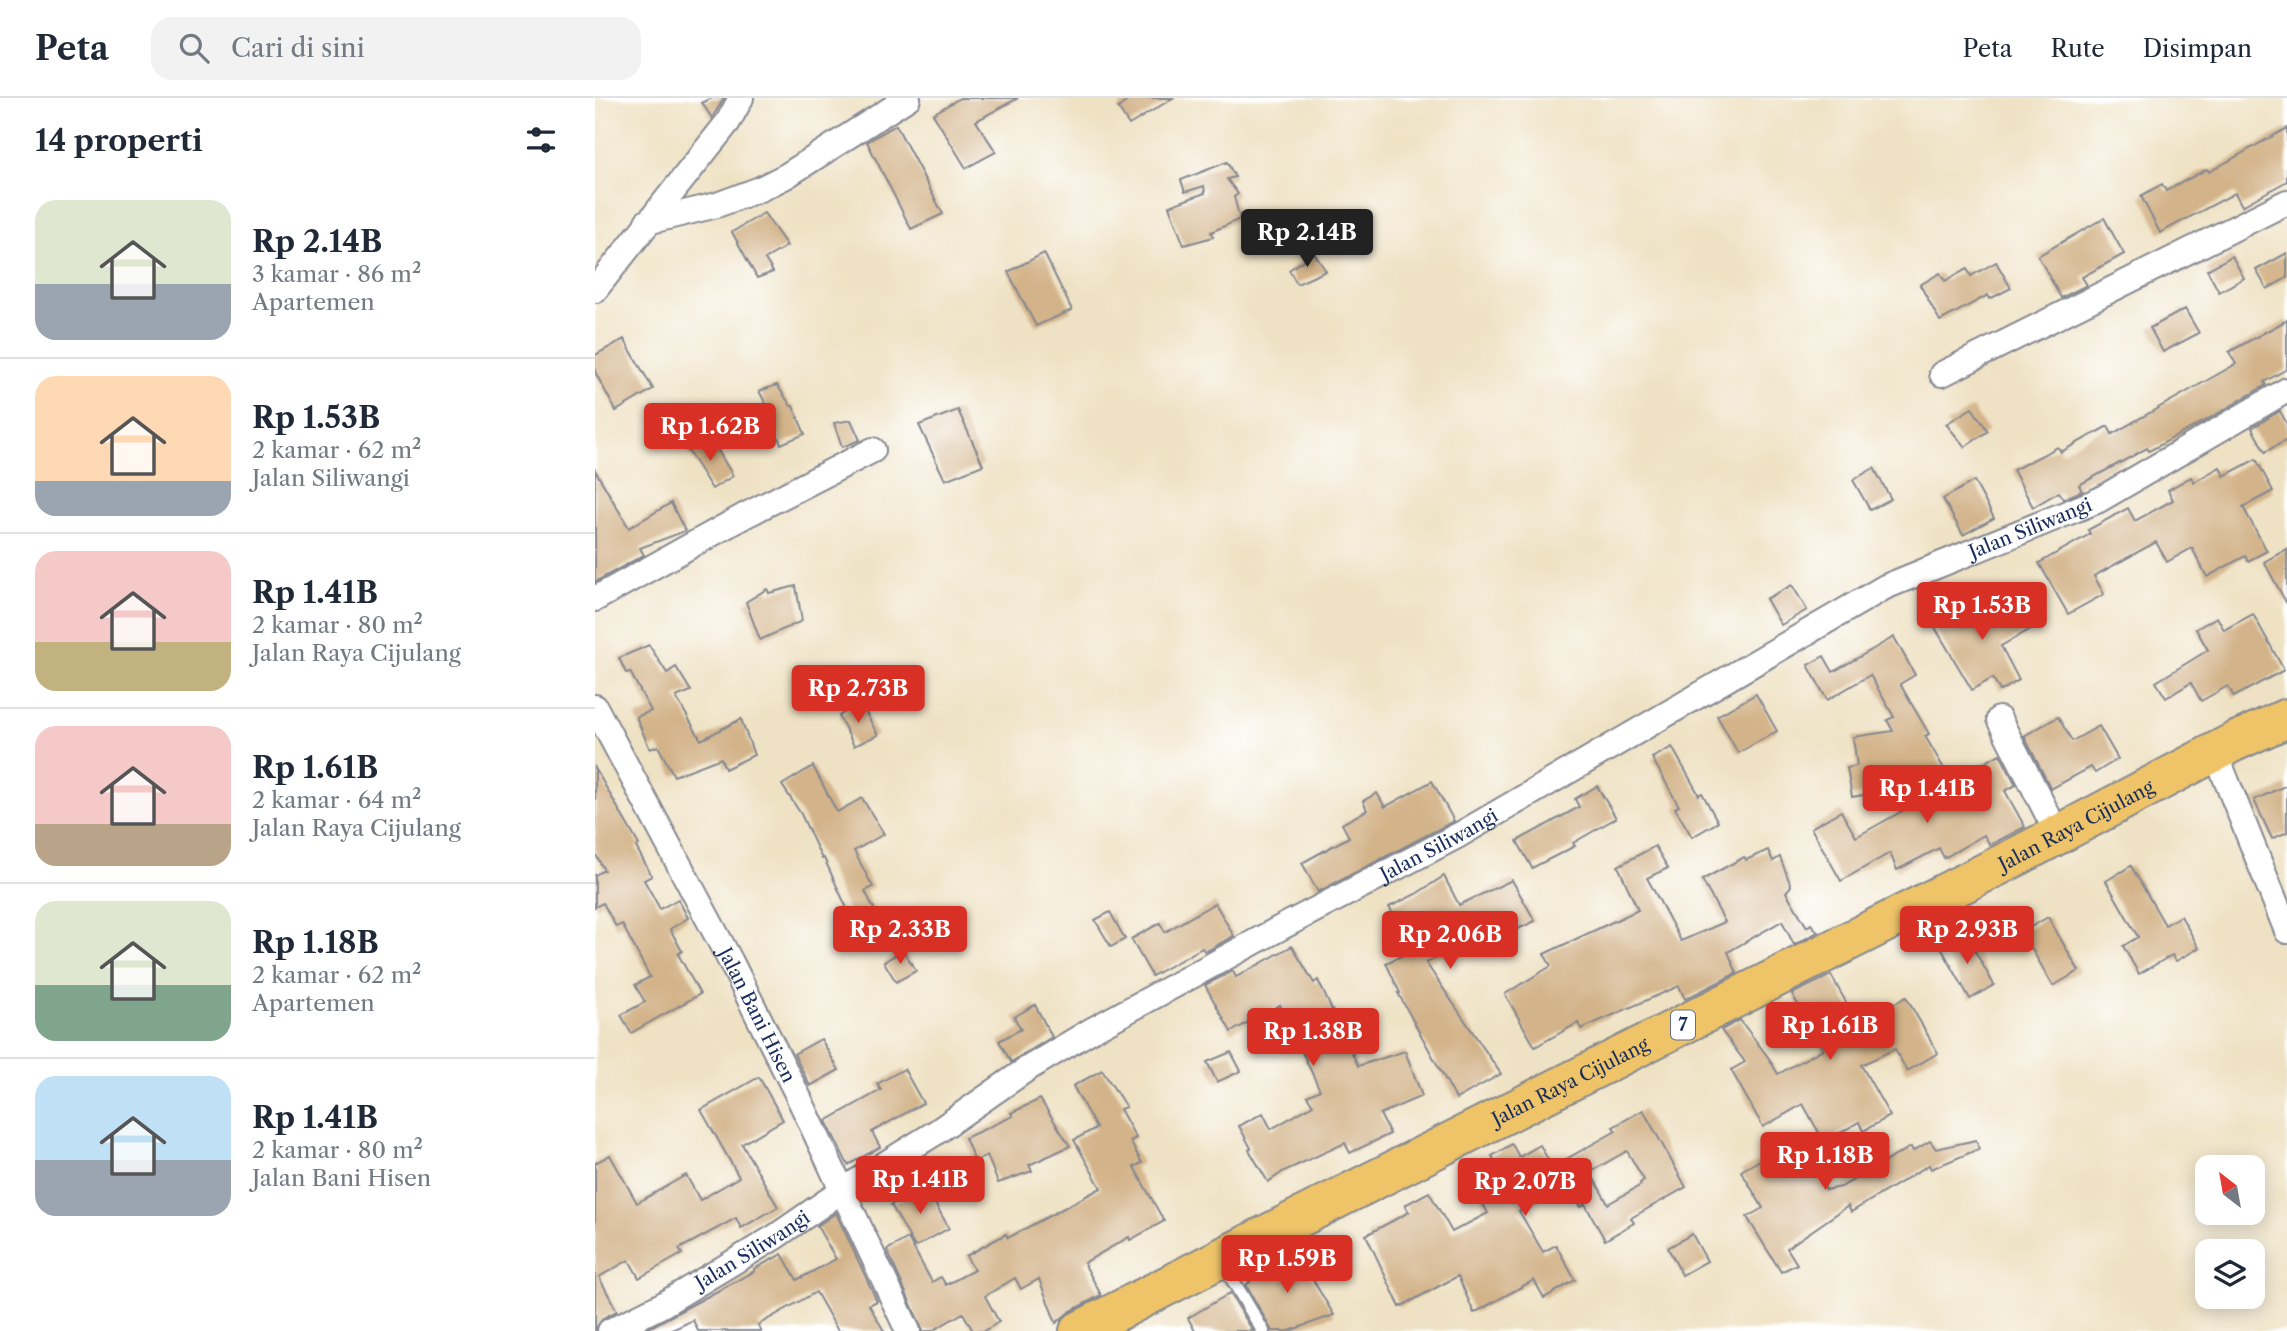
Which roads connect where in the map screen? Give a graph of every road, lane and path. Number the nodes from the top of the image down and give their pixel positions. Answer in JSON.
{"nodes":[{"id":1,"x":741,"y":98,"type":"edge"},
{"id":2,"x":908,"y":98,"type":"edge"},
{"id":3,"x":2287,"y":202,"type":"edge"},
{"id":4,"x":647,"y":222,"type":"junction"},
{"id":5,"x":595,"y":290,"type":"edge"},
{"id":6,"x":1942,"y":374,"type":"dead end"},
{"id":7,"x":2287,"y":390,"type":"edge"},
{"id":8,"x":873,"y":450,"type":"dead end"},
{"id":9,"x":595,"y":598,"type":"edge"},
{"id":10,"x":595,"y":708,"type":"edge"},
{"id":11,"x":2287,"y":718,"type":"edge"},
{"id":12,"x":1999,"y":719,"type":"dead end"},
{"id":13,"x":2215,"y":752,"type":"junction"},
{"id":14,"x":2058,"y":835,"type":"junction"},
{"id":15,"x":2287,"y":931,"type":"edge"},
{"id":16,"x":843,"y":1190,"type":"junction"},
{"id":17,"x":1219,"y":1259,"type":"junction"},
{"id":18,"x":610,"y":1331,"type":"edge"},
{"id":19,"x":908,"y":1331,"type":"edge"},
{"id":20,"x":1079,"y":1331,"type":"edge"},
{"id":21,"x":1263,"y":1331,"type":"edge"}],
"edges":[{"from":1,"to":4,"type":"street"},
{"from":2,"to":4,"type":"street"},
{"from":3,"to":6,"type":"street"},
{"from":4,"to":5,"type":"street"},
{"from":7,"to":16,"type":"street","name":"Jalan Siliwangi"},
{"from":8,"to":9,"type":"street"},
{"from":10,"to":16,"type":"street","name":"Jalan Bani Hisen"},
{"from":11,"to":13,"type":"highway","name":"Jalan Raya Cijulang","number":"7"},
{"from":12,"to":14,"type":"street"},
{"from":13,"to":14,"type":"highway","name":"Jalan Raya Cijulang","number":"7"},
{"from":13,"to":15,"type":"street"},
{"from":14,"to":17,"type":"highway","name":"Jalan Raya Cijulang","number":"7"},
{"from":16,"to":18,"type":"street","name":"Jalan Siliwangi"},
{"from":16,"to":19,"type":"street","name":"Jalan Bani Hisen"},
{"from":17,"to":20,"type":"highway","name":"Jalan Raya Cijulang","number":"7"},
{"from":17,"to":21,"type":"lane"}]}
